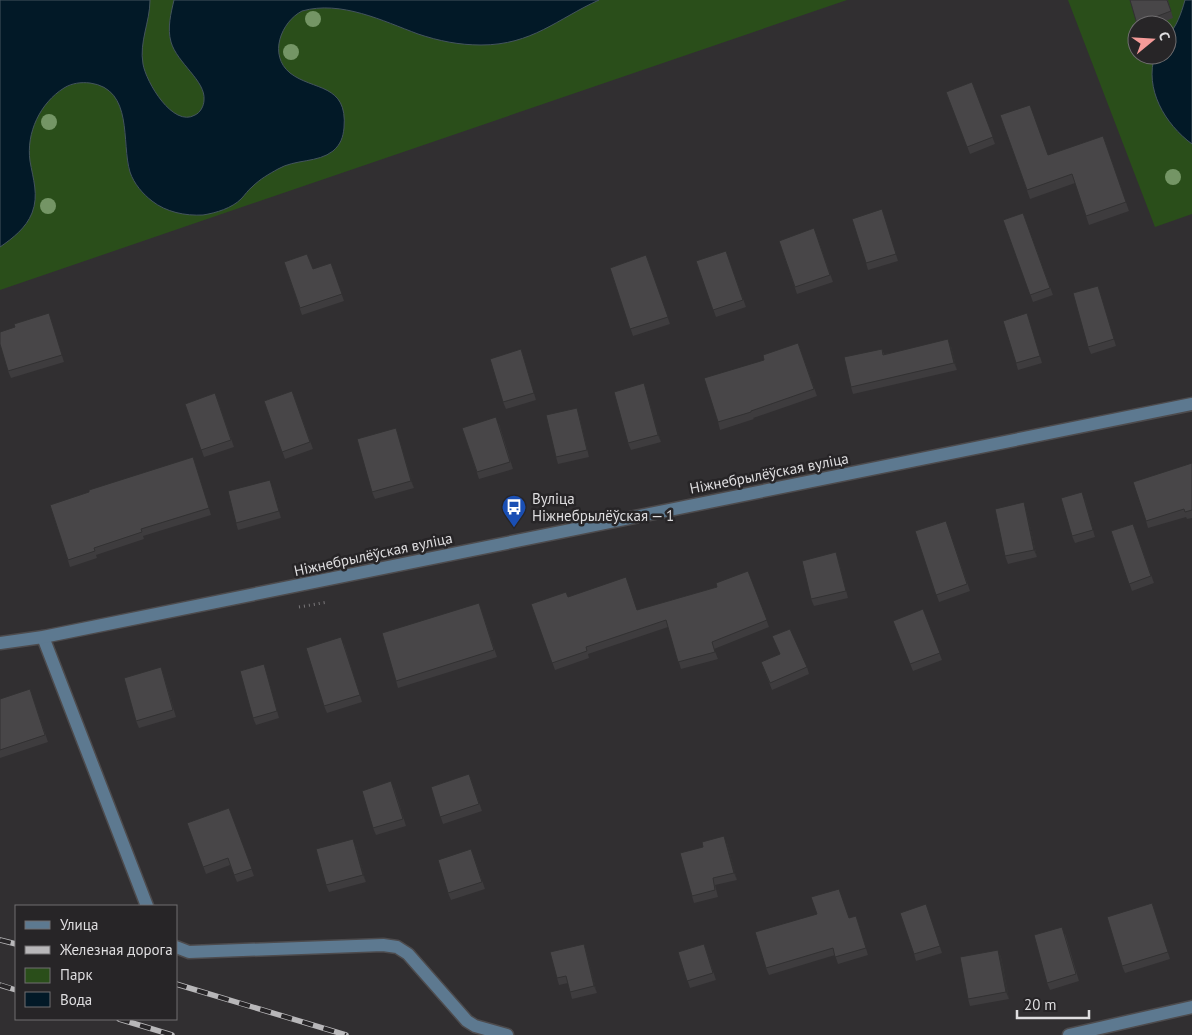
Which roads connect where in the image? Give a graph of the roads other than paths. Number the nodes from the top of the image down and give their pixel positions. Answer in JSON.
{"nodes":[{"id":1,"x":1192,"y":404,"type":"edge"},
{"id":2,"x":43,"y":637,"type":"junction"},
{"id":3,"x":0,"y":642,"type":"edge"},
{"id":4,"x":147,"y":905,"type":"edge"},
{"id":5,"x":178,"y":948,"type":"edge"},
{"id":6,"x":1192,"y":1007,"type":"edge"},
{"id":7,"x":507,"y":1035,"type":"edge"},
{"id":8,"x":1069,"y":1035,"type":"edge"}],
"edges":[{"from":1,"to":2,"type":"street","name":"Ніжнебрылёўская вуліца"},
{"from":2,"to":3,"type":"street","name":"Ніжнебрылёўская вуліца"},
{"from":2,"to":4,"type":"street"},
{"from":5,"to":7,"type":"street"},
{"from":6,"to":8,"type":"street"}]}
